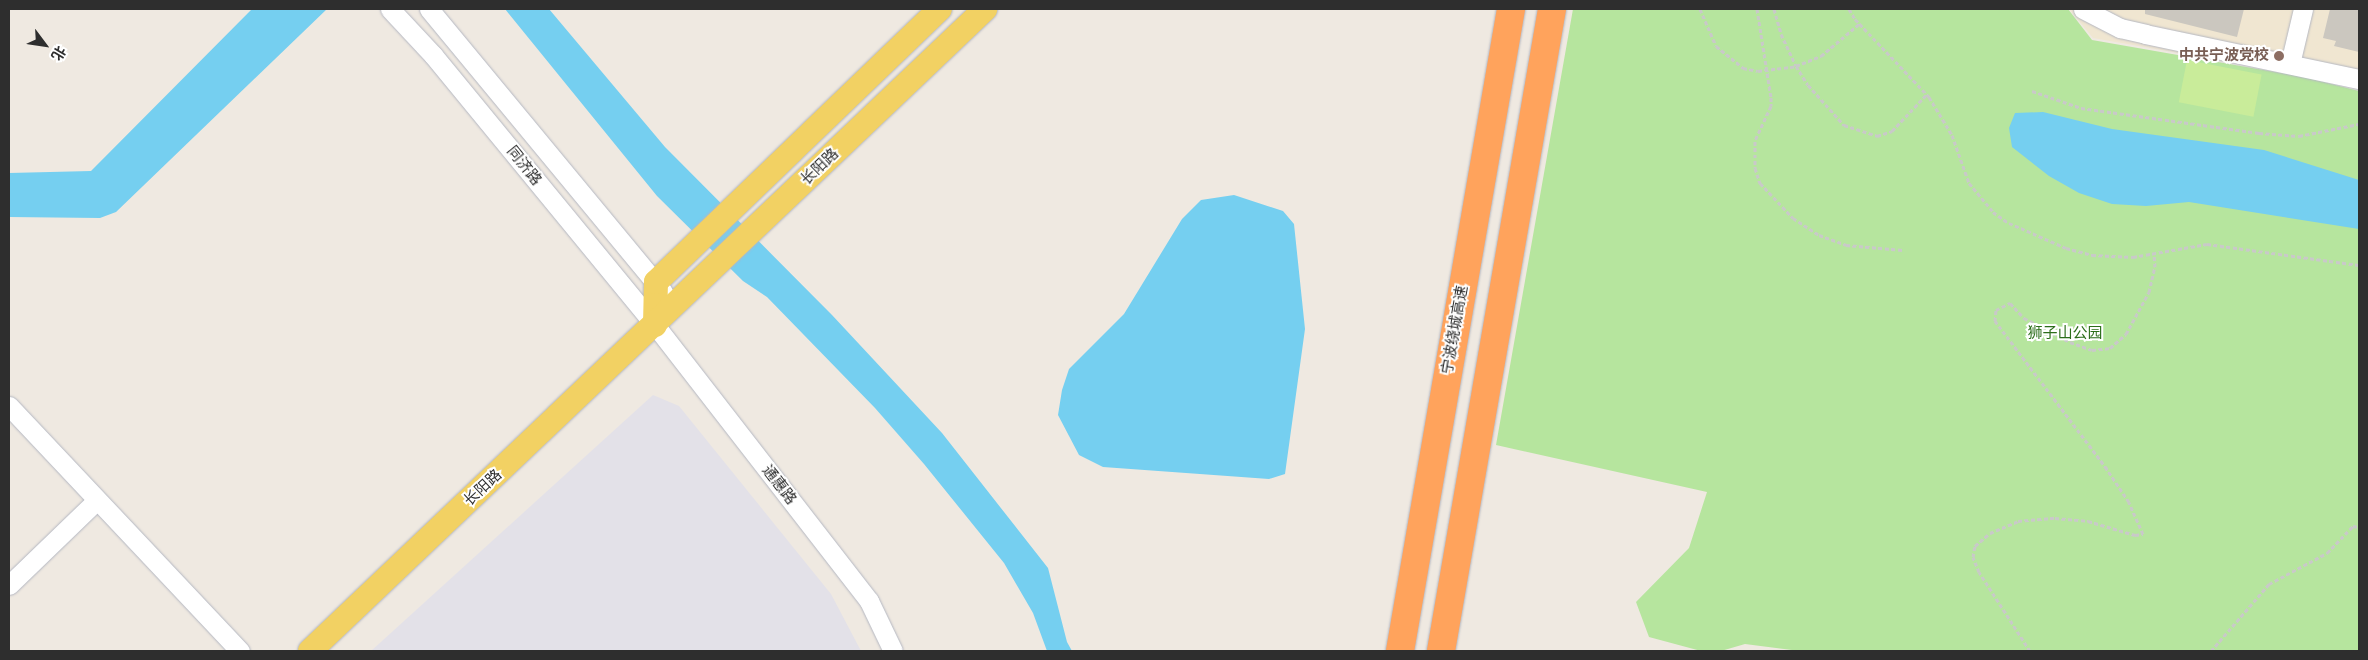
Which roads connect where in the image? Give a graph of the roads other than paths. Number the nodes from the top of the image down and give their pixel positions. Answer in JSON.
{"nodes":[{"id":1,"x":390,"y":9,"type":"edge"},
{"id":2,"x":429,"y":9,"type":"edge"},
{"id":3,"x":940,"y":9,"type":"edge"},
{"id":4,"x":985,"y":9,"type":"edge"},
{"id":5,"x":1511,"y":9,"type":"edge"},
{"id":6,"x":1552,"y":9,"type":"edge"},
{"id":7,"x":2083,"y":9,"type":"edge"},
{"id":8,"x":2303,"y":9,"type":"edge"},
{"id":9,"x":2290,"y":64,"type":"junction"},
{"id":10,"x":2359,"y":79,"type":"edge"},
{"id":11,"x":656,"y":282,"type":"junction"},
{"id":12,"x":674,"y":308,"type":"junction"},
{"id":13,"x":655,"y":325,"type":"junction"},
{"id":14,"x":9,"y":406,"type":"edge"},
{"id":15,"x":97,"y":500,"type":"junction"},
{"id":16,"x":9,"y":585,"type":"edge"},
{"id":17,"x":240,"y":651,"type":"edge"},
{"id":18,"x":310,"y":651,"type":"edge"},
{"id":19,"x":892,"y":651,"type":"edge"},
{"id":20,"x":1400,"y":651,"type":"edge"},
{"id":21,"x":1441,"y":651,"type":"edge"}],
"edges":[{"from":1,"to":13,"type":"street","name":"同济路"},
{"from":2,"to":11,"type":"street","name":"同济路"},
{"from":3,"to":11,"type":"main road","name":"长阳路"},
{"from":4,"to":12,"type":"main road","name":"长阳路"},
{"from":5,"to":20,"type":"highway","name":"宁波绕城高速"},
{"from":6,"to":21,"type":"highway"},
{"from":7,"to":9,"type":"street"},
{"from":8,"to":9,"type":"street"},
{"from":9,"to":10,"type":"street"},
{"from":11,"to":12,"type":"street","name":"同济路"},
{"from":11,"to":13,"type":"main road"},
{"from":12,"to":13,"type":"main road","name":"长阳路"},
{"from":13,"to":18,"type":"main road","name":"长阳路"},
{"from":13,"to":19,"type":"street","name":"通惠路"},
{"from":14,"to":15,"type":"street"},
{"from":15,"to":16,"type":"street"},
{"from":15,"to":17,"type":"street"}]}
